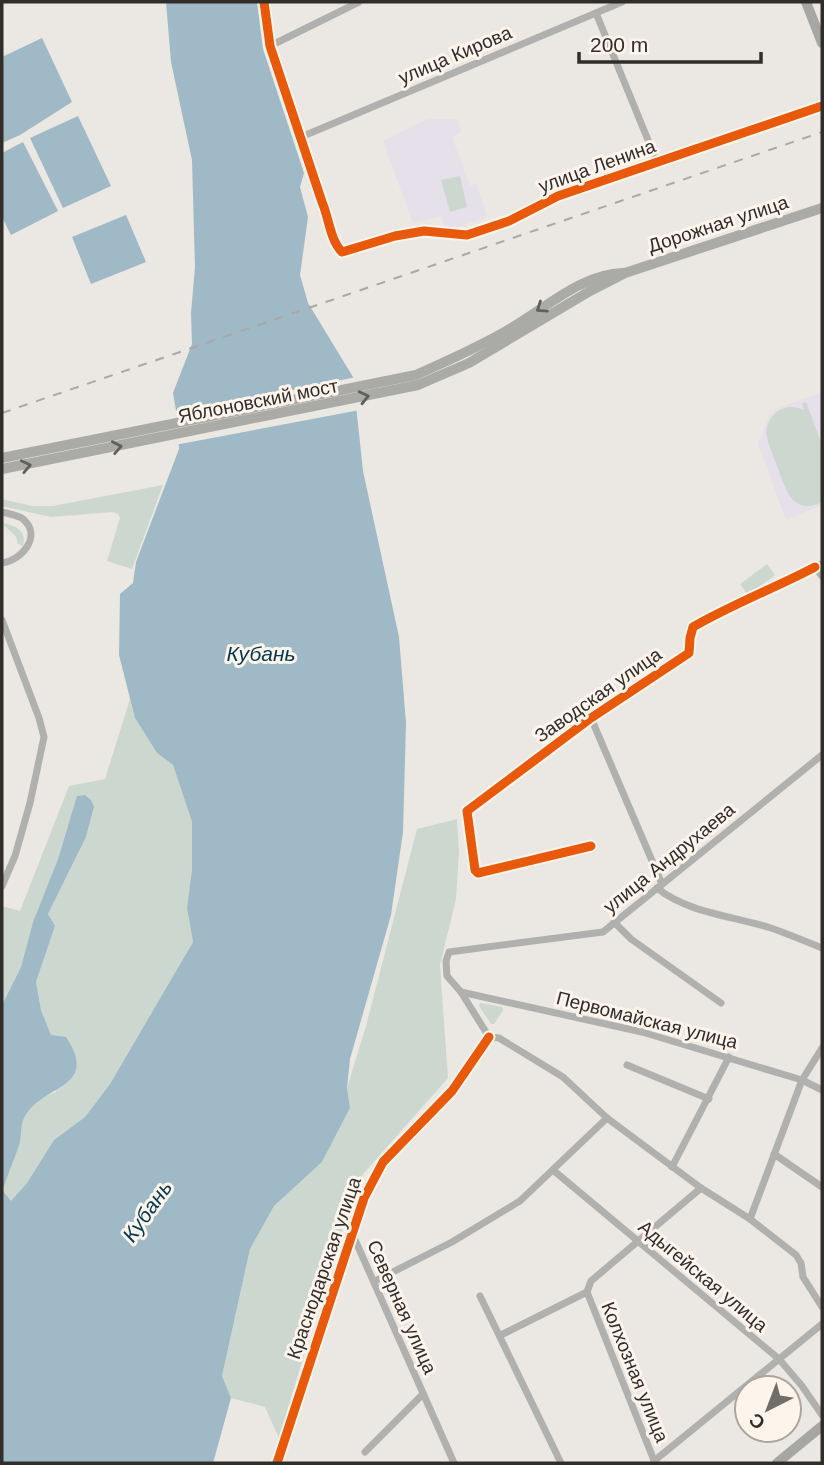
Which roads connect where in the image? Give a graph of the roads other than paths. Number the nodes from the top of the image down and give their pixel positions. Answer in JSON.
{"nodes":[{"id":1,"x":264,"y":2,"type":"edge"},
{"id":2,"x":359,"y":2,"type":"edge"},
{"id":3,"x":620,"y":2,"type":"edge"},
{"id":4,"x":806,"y":2,"type":"edge"},
{"id":5,"x":596,"y":13,"type":"junction"},
{"id":6,"x":822,"y":43,"type":"edge"},
{"id":7,"x":270,"y":46,"type":"junction"},
{"id":8,"x":822,"y":106,"type":"edge"},
{"id":9,"x":300,"y":137,"type":"junction"},
{"id":10,"x":657,"y":162,"type":"junction"},
{"id":11,"x":822,"y":208,"type":"edge"},
{"id":12,"x":467,"y":358,"type":"joint"},
{"id":13,"x":49,"y":455,"type":"junction"},
{"id":14,"x":2,"y":458,"type":"edge"},
{"id":15,"x":2,"y":469,"type":"edge"},
{"id":16,"x":2,"y":512,"type":"edge"},
{"id":17,"x":2,"y":563,"type":"edge"},
{"id":18,"x":819,"y":565,"type":"edge"},
{"id":19,"x":822,"y":576,"type":"edge"},
{"id":20,"x":2,"y":620,"type":"edge"},
{"id":21,"x":591,"y":718,"type":"junction"},
{"id":22,"x":822,"y":755,"type":"edge"},
{"id":23,"x":591,"y":846,"type":"dead end"},
{"id":24,"x":2,"y":886,"type":"edge"},
{"id":25,"x":659,"y":886,"type":"junction"},
{"id":26,"x":614,"y":922,"type":"junction"},
{"id":27,"x":822,"y":948,"type":"edge"},
{"id":28,"x":461,"y":992,"type":"junction"},
{"id":29,"x":721,"y":1003,"type":"dead end"},
{"id":30,"x":489,"y":1037,"type":"junction"},
{"id":31,"x":822,"y":1048,"type":"edge"},
{"id":32,"x":729,"y":1057,"type":"junction"},
{"id":33,"x":627,"y":1065,"type":"dead end"},
{"id":34,"x":802,"y":1080,"type":"junction"},
{"id":35,"x":822,"y":1090,"type":"edge"},
{"id":36,"x":709,"y":1099,"type":"junction"},
{"id":37,"x":607,"y":1118,"type":"junction"},
{"id":38,"x":774,"y":1154,"type":"junction"},
{"id":39,"x":673,"y":1167,"type":"junction"},
{"id":40,"x":553,"y":1170,"type":"junction"},
{"id":41,"x":822,"y":1187,"type":"edge"},
{"id":42,"x":701,"y":1188,"type":"junction"},
{"id":43,"x":750,"y":1219,"type":"junction"},
{"id":44,"x":352,"y":1233,"type":"junction"},
{"id":45,"x":636,"y":1241,"type":"junction"},
{"id":46,"x":375,"y":1281,"type":"junction"},
{"id":47,"x":587,"y":1292,"type":"junction"},
{"id":48,"x":480,"y":1296,"type":"dead end"},
{"id":49,"x":822,"y":1307,"type":"edge"},
{"id":50,"x":822,"y":1324,"type":"edge"},
{"id":51,"x":501,"y":1335,"type":"junction"},
{"id":52,"x":779,"y":1359,"type":"junction"},
{"id":53,"x":423,"y":1394,"type":"junction"},
{"id":54,"x":822,"y":1415,"type":"edge"},
{"id":55,"x":822,"y":1426,"type":"edge"},
{"id":56,"x":365,"y":1452,"type":"dead end"},
{"id":57,"x":655,"y":1462,"type":"edge"},
{"id":58,"x":279,"y":1463,"type":"edge"},
{"id":59,"x":454,"y":1463,"type":"edge"},
{"id":60,"x":561,"y":1463,"type":"edge"},
{"id":61,"x":777,"y":1463,"type":"edge"}],
"edges":[{"from":1,"to":7,"type":"street"},
{"from":2,"to":7,"type":"street"},
{"from":3,"to":5,"type":"street","name":"улица Кирова"},
{"from":4,"to":6,"type":"street"},
{"from":5,"to":9,"type":"street","name":"улица Кирова"},
{"from":5,"to":10,"type":"street"},
{"from":7,"to":9,"type":"street"},
{"from":8,"to":10,"type":"street","name":"улица Ленина"},
{"from":9,"to":10,"type":"street","name":"улица Ленина"},
{"from":11,"to":12,"type":"main road","name":"Дорожная улица"},
{"from":12,"to":13,"type":"main road","name":"Яблоновский мост"},
{"from":13,"to":14,"type":"main road"},
{"from":15,"to":13,"type":"main road","one_way":true},
{"from":16,"to":17,"type":"street"},
{"from":18,"to":19,"type":"street","name":"Заводская улица"},
{"from":18,"to":21,"type":"street","name":"Заводская улица"},
{"from":20,"to":24,"type":"street"},
{"from":21,"to":23,"type":"street","name":"Заводская улица"},
{"from":21,"to":25,"type":"street"},
{"from":22,"to":25,"type":"street","name":"улица Андрухаева"},
{"from":25,"to":26,"type":"street","name":"улица Андрухаева"},
{"from":25,"to":27,"type":"street"},
{"from":26,"to":28,"type":"street","name":"улица Андрухаева"},
{"from":26,"to":29,"type":"street"},
{"from":28,"to":30,"type":"street","name":"улица Андрухаева"},
{"from":28,"to":32,"type":"street","name":"Первомайская улица"},
{"from":30,"to":37,"type":"street"},
{"from":30,"to":44,"type":"street","name":"Краснодарская улица"},
{"from":31,"to":34,"type":"street"},
{"from":32,"to":34,"type":"street","name":"Первомайская улица"},
{"from":32,"to":36,"type":"street"},
{"from":33,"to":36,"type":"street"},
{"from":34,"to":35,"type":"street","name":"Первомайская улица"},
{"from":34,"to":38,"type":"street"},
{"from":36,"to":39,"type":"street"},
{"from":37,"to":39,"type":"street"},
{"from":37,"to":40,"type":"street"},
{"from":38,"to":41,"type":"street"},
{"from":38,"to":43,"type":"street"},
{"from":39,"to":42,"type":"street"},
{"from":40,"to":45,"type":"street","name":"Адыгейская улица"},
{"from":40,"to":46,"type":"street"},
{"from":42,"to":43,"type":"street"},
{"from":42,"to":45,"type":"street"},
{"from":43,"to":49,"type":"street"},
{"from":44,"to":46,"type":"street","name":"Северная улица"},
{"from":44,"to":58,"type":"street","name":"Краснодарская улица"},
{"from":45,"to":47,"type":"street"},
{"from":45,"to":52,"type":"street","name":"Адыгейская улица"},
{"from":46,"to":53,"type":"street","name":"Северная улица"},
{"from":47,"to":51,"type":"street"},
{"from":47,"to":57,"type":"street","name":"Колхозная улица"},
{"from":48,"to":51,"type":"street"},
{"from":50,"to":52,"type":"street"},
{"from":51,"to":60,"type":"street"},
{"from":52,"to":54,"type":"street","name":"Адыгейская улица"},
{"from":52,"to":57,"type":"street"},
{"from":53,"to":56,"type":"street","name":"Северная улица"},
{"from":53,"to":59,"type":"street","name":"Северная улица"},
{"from":55,"to":61,"type":"street"}]}
